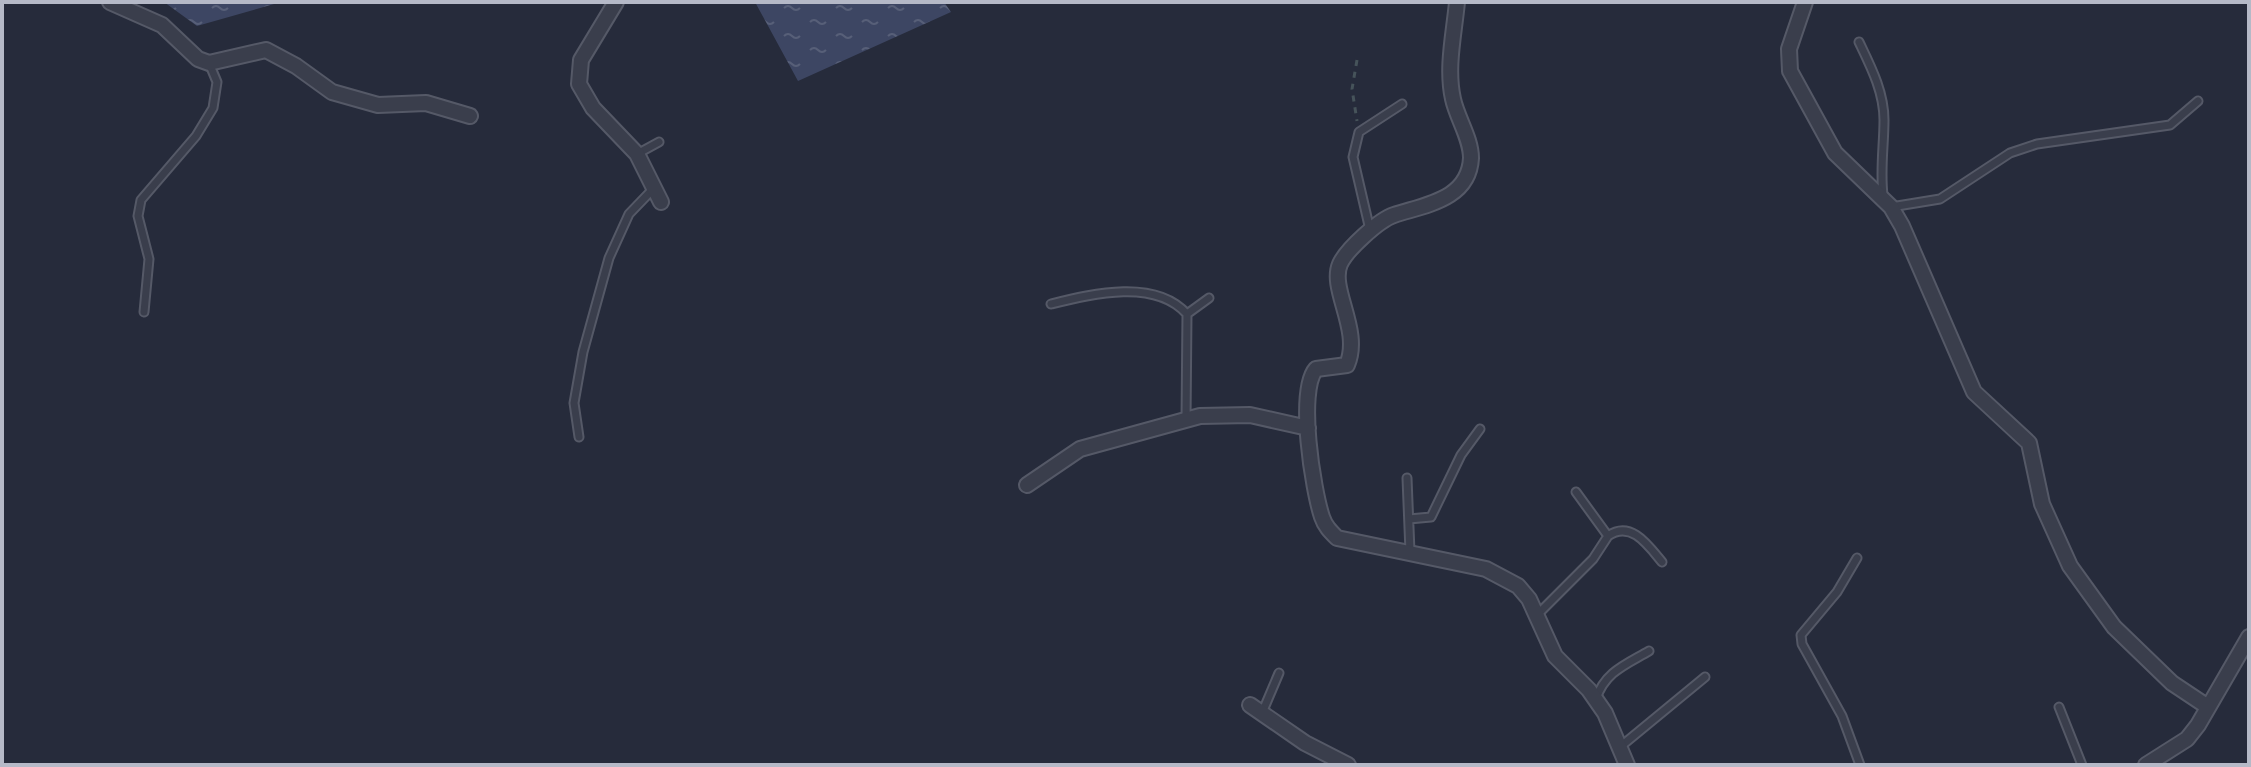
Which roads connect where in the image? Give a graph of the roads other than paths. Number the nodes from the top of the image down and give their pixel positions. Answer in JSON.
{"nodes":[{"id":1,"x":110,"y":2,"type":"edge"},
{"id":2,"x":616,"y":2,"type":"edge"},
{"id":3,"x":1457,"y":2,"type":"edge"},
{"id":4,"x":1805,"y":2,"type":"edge"},
{"id":5,"x":1859,"y":42,"type":"dead end"},
{"id":6,"x":209,"y":63,"type":"junction"},
{"id":7,"x":2198,"y":101,"type":"dead end"},
{"id":8,"x":1402,"y":104,"type":"dead end"},
{"id":9,"x":470,"y":116,"type":"dead end"},
{"id":10,"x":659,"y":142,"type":"dead end"},
{"id":11,"x":637,"y":154,"type":"junction"},
{"id":12,"x":657,"y":195,"type":"joint"},
{"id":13,"x":1887,"y":204,"type":"junction"},
{"id":14,"x":1370,"y":230,"type":"junction"},
{"id":15,"x":1209,"y":298,"type":"dead end"},
{"id":16,"x":1051,"y":304,"type":"dead end"},
{"id":17,"x":144,"y":312,"type":"dead end"},
{"id":18,"x":1187,"y":314,"type":"junction"},
{"id":19,"x":1186,"y":420,"type":"junction"},
{"id":20,"x":1308,"y":428,"type":"junction"},
{"id":21,"x":1480,"y":429,"type":"dead end"},
{"id":22,"x":579,"y":437,"type":"dead end"},
{"id":23,"x":1407,"y":478,"type":"dead end"},
{"id":24,"x":1027,"y":485,"type":"dead end"},
{"id":25,"x":1576,"y":492,"type":"dead end"},
{"id":26,"x":1409,"y":519,"type":"junction"},
{"id":27,"x":1608,"y":536,"type":"junction"},
{"id":28,"x":1410,"y":554,"type":"junction"},
{"id":29,"x":1857,"y":558,"type":"dead end"},
{"id":30,"x":1662,"y":562,"type":"dead end"},
{"id":31,"x":1537,"y":615,"type":"junction"},
{"id":32,"x":2249,"y":637,"type":"edge"},
{"id":33,"x":1649,"y":651,"type":"dead end"},
{"id":34,"x":1279,"y":673,"type":"dead end"},
{"id":35,"x":1705,"y":677,"type":"dead end"},
{"id":36,"x":1596,"y":699,"type":"junction"},
{"id":37,"x":2059,"y":707,"type":"dead end"},
{"id":38,"x":2208,"y":707,"type":"junction"},
{"id":39,"x":1256,"y":709,"type":"joint"},
{"id":40,"x":1620,"y":747,"type":"junction"},
{"id":41,"x":1348,"y":765,"type":"edge"},
{"id":42,"x":1627,"y":765,"type":"edge"},
{"id":43,"x":1860,"y":765,"type":"edge"},
{"id":44,"x":2082,"y":765,"type":"edge"},
{"id":45,"x":2146,"y":765,"type":"edge"}],
"edges":[{"from":1,"to":6,"type":"street"},
{"from":2,"to":11,"type":"street"},
{"from":3,"to":14,"type":"street"},
{"from":4,"to":13,"type":"street"},
{"from":5,"to":13,"type":"lane"},
{"from":6,"to":9,"type":"street"},
{"from":6,"to":17,"type":"lane"},
{"from":7,"to":13,"type":"lane"},
{"from":8,"to":14,"type":"lane"},
{"from":10,"to":11,"type":"lane"},
{"from":11,"to":12,"type":"street"},
{"from":12,"to":22,"type":"lane"},
{"from":13,"to":38,"type":"street"},
{"from":14,"to":20,"type":"street"},
{"from":15,"to":18,"type":"lane"},
{"from":16,"to":18,"type":"lane"},
{"from":18,"to":19,"type":"lane"},
{"from":19,"to":20,"type":"street"},
{"from":19,"to":24,"type":"street"},
{"from":20,"to":28,"type":"street"},
{"from":21,"to":26,"type":"lane"},
{"from":23,"to":26,"type":"lane"},
{"from":25,"to":27,"type":"lane"},
{"from":26,"to":28,"type":"lane"},
{"from":27,"to":30,"type":"lane"},
{"from":27,"to":31,"type":"lane"},
{"from":28,"to":31,"type":"street"},
{"from":29,"to":43,"type":"lane"},
{"from":31,"to":36,"type":"street"},
{"from":32,"to":38,"type":"street"},
{"from":33,"to":36,"type":"lane"},
{"from":34,"to":39,"type":"lane"},
{"from":35,"to":40,"type":"lane"},
{"from":36,"to":40,"type":"street"},
{"from":37,"to":44,"type":"lane"},
{"from":38,"to":45,"type":"street"},
{"from":39,"to":41,"type":"street"},
{"from":40,"to":42,"type":"street"}]}
